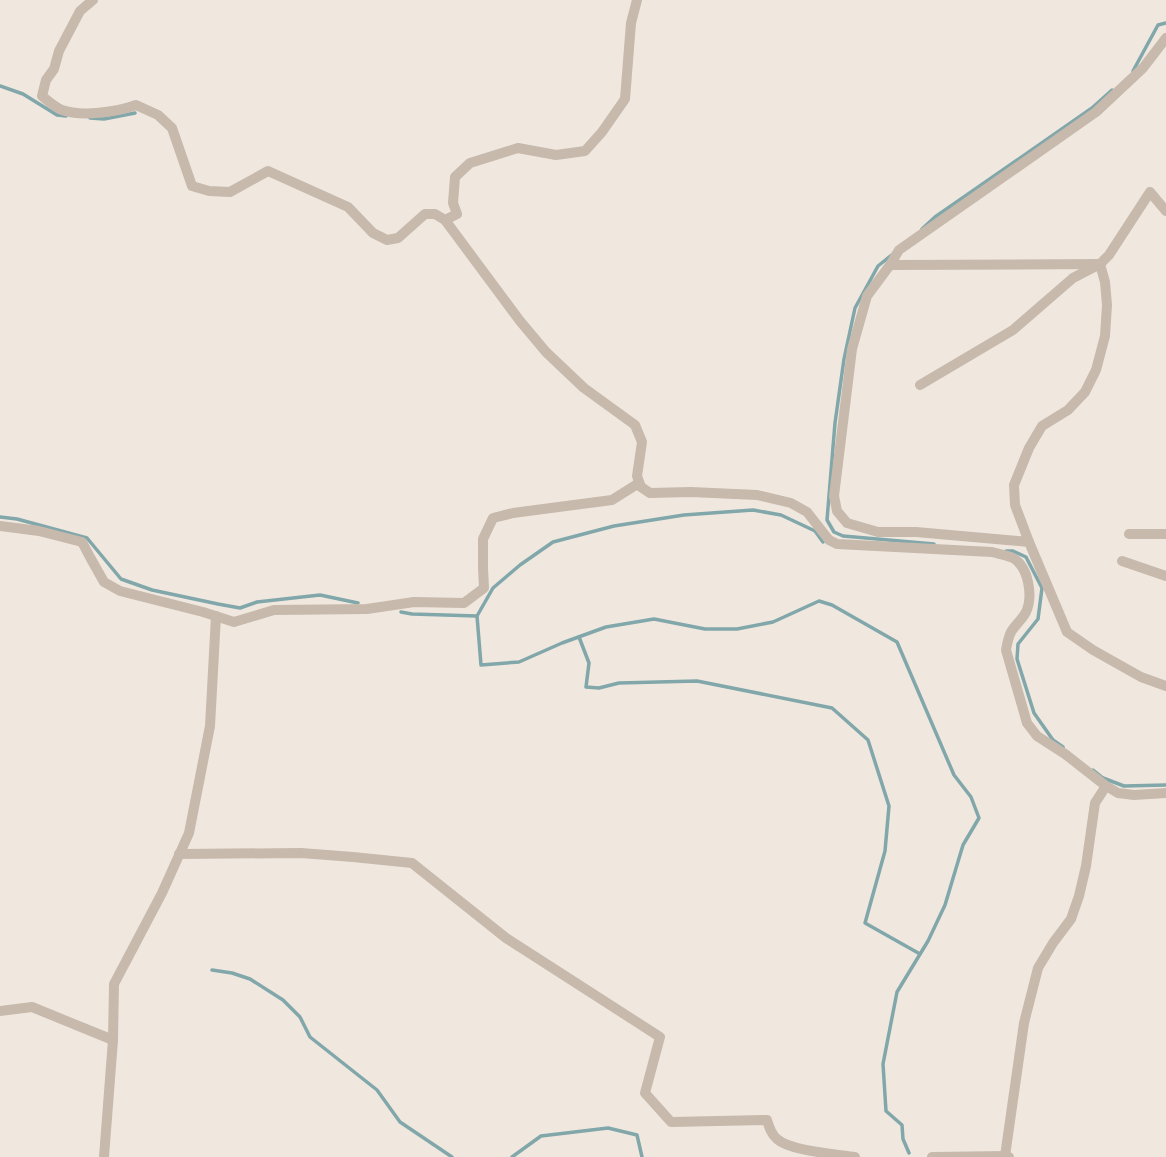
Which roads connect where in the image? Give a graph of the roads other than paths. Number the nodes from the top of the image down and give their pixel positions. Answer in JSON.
{"nodes":[{"id":1,"x":93,"y":0,"type":"edge"},
{"id":2,"x":637,"y":0,"type":"edge"},
{"id":3,"x":1166,"y":38,"type":"edge"},
{"id":4,"x":1166,"y":211,"type":"edge"},
{"id":5,"x":445,"y":220,"type":"junction"},
{"id":6,"x":1100,"y":264,"type":"junction"},
{"id":7,"x":890,"y":265,"type":"junction"},
{"id":8,"x":920,"y":385,"type":"dead end"},
{"id":9,"x":639,"y":482,"type":"junction"},
{"id":10,"x":0,"y":526,"type":"edge"},
{"id":11,"x":1129,"y":534,"type":"dead end"},
{"id":12,"x":1166,"y":534,"type":"edge"},
{"id":13,"x":1030,"y":542,"type":"junction"},
{"id":14,"x":1122,"y":561,"type":"dead end"},
{"id":15,"x":1166,"y":576,"type":"edge"},
{"id":16,"x":216,"y":616,"type":"junction"},
{"id":17,"x":1166,"y":686,"type":"edge"},
{"id":18,"x":1106,"y":786,"type":"junction"},
{"id":19,"x":1166,"y":793,"type":"edge"},
{"id":20,"x":179,"y":854,"type":"junction"},
{"id":21,"x":0,"y":1011,"type":"edge"},
{"id":22,"x":112,"y":1040,"type":"junction"},
{"id":23,"x":1007,"y":1156,"type":"edge"},
{"id":24,"x":104,"y":1157,"type":"edge"},
{"id":25,"x":855,"y":1157,"type":"edge"},
{"id":26,"x":932,"y":1157,"type":"edge"}],
"edges":[{"from":1,"to":5,"type":"street"},
{"from":2,"to":5,"type":"street"},
{"from":3,"to":7,"type":"street"},
{"from":4,"to":6,"type":"street"},
{"from":5,"to":9,"type":"street"},
{"from":6,"to":7,"type":"street"},
{"from":6,"to":8,"type":"street"},
{"from":6,"to":13,"type":"street"},
{"from":7,"to":13,"type":"street"},
{"from":9,"to":16,"type":"street"},
{"from":9,"to":18,"type":"street"},
{"from":10,"to":16,"type":"street"},
{"from":11,"to":12,"type":"street"},
{"from":13,"to":17,"type":"street"},
{"from":14,"to":15,"type":"street"},
{"from":16,"to":20,"type":"street"},
{"from":18,"to":19,"type":"street"},
{"from":18,"to":23,"type":"street"},
{"from":20,"to":22,"type":"street"},
{"from":20,"to":25,"type":"street"},
{"from":21,"to":22,"type":"street"},
{"from":22,"to":24,"type":"street"},
{"from":23,"to":26,"type":"street"}]}
